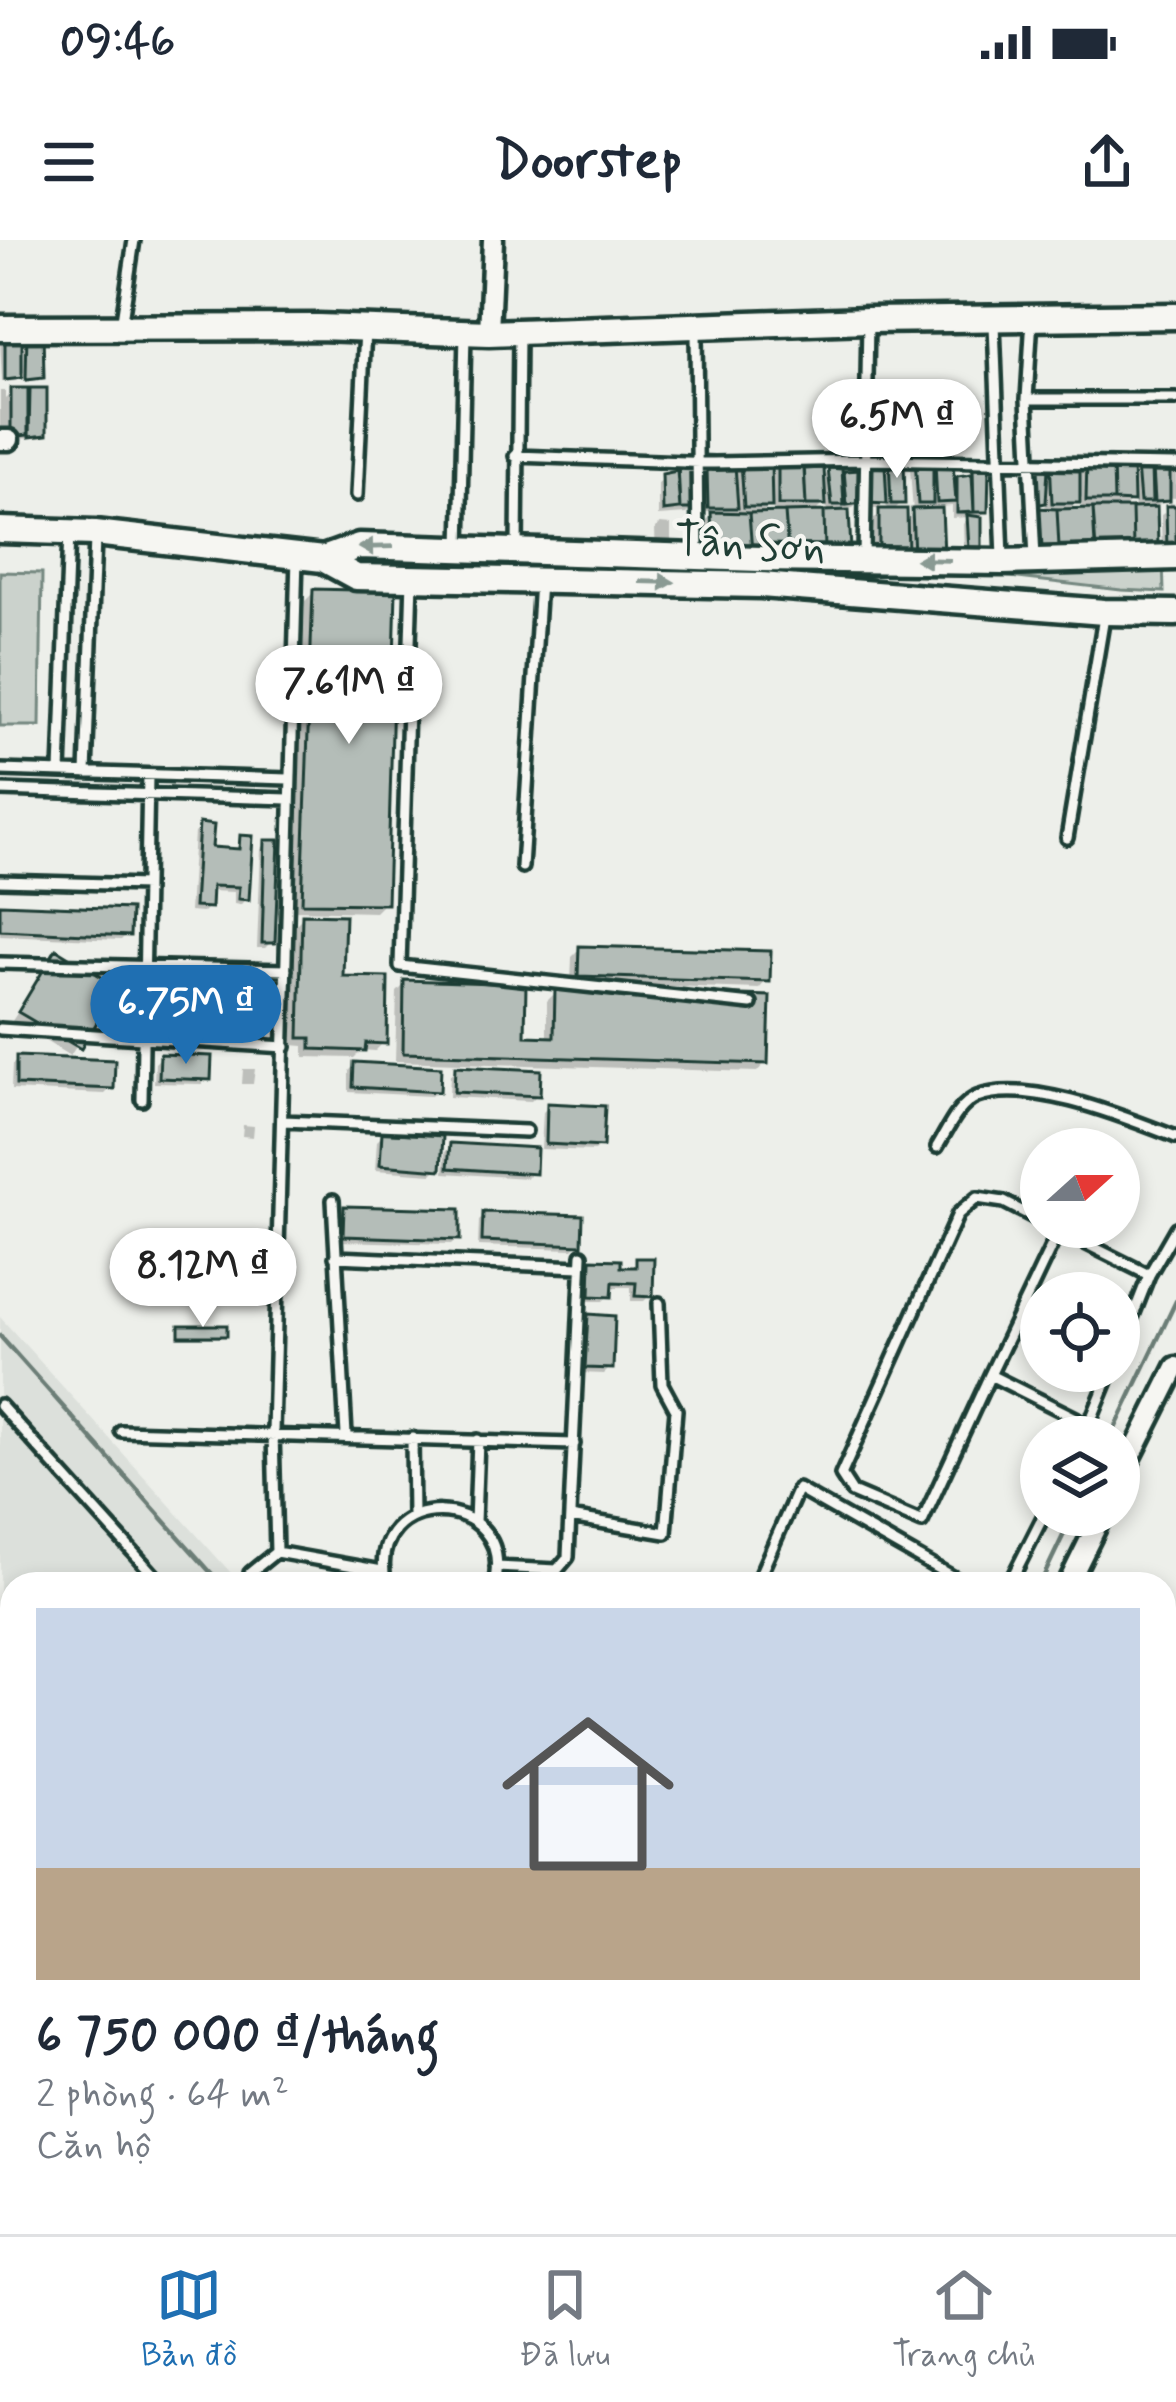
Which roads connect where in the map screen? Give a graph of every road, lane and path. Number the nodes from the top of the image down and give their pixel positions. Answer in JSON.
{"nodes":[{"id":1,"x":134,"y":240,"type":"edge"},
{"id":2,"x":493,"y":240,"type":"edge"},
{"id":3,"x":1176,"y":316,"type":"edge"},
{"id":4,"x":994,"y":318,"type":"junction"},
{"id":5,"x":1032,"y":318,"type":"junction"},
{"id":6,"x":868,"y":320,"type":"junction"},
{"id":7,"x":0,"y":328,"type":"edge"},
{"id":8,"x":121,"y":328,"type":"junction"},
{"id":9,"x":696,"y":328,"type":"junction"},
{"id":10,"x":365,"y":329,"type":"junction"},
{"id":11,"x":477,"y":333,"type":"junction"},
{"id":12,"x":519,"y":333,"type":"junction"},
{"id":13,"x":1027,"y":399,"type":"junction"},
{"id":14,"x":1176,"y":399,"type":"edge"},
{"id":15,"x":514,"y":456,"type":"junction"},
{"id":16,"x":863,"y":460,"type":"junction"},
{"id":17,"x":698,"y":462,"type":"junction"},
{"id":18,"x":997,"y":465,"type":"junction"},
{"id":19,"x":1028,"y":465,"type":"junction"},
{"id":20,"x":1176,"y":465,"type":"edge"},
{"id":21,"x":357,"y":495,"type":"dead end"},
{"id":22,"x":0,"y":530,"type":"edge"},
{"id":23,"x":82,"y":532,"type":"junction"},
{"id":24,"x":460,"y":548,"type":"junction"},
{"id":25,"x":517,"y":550,"type":"junction"},
{"id":26,"x":297,"y":555,"type":"junction"},
{"id":27,"x":705,"y":557,"type":"junction"},
{"id":28,"x":864,"y":558,"type":"junction"},
{"id":29,"x":323,"y":559,"type":"junction"},
{"id":30,"x":1004,"y":562,"type":"junction"},
{"id":31,"x":1036,"y":562,"type":"junction"},
{"id":32,"x":1172,"y":562,"type":"edge"},
{"id":33,"x":760,"y":572,"type":"junction"},
{"id":34,"x":412,"y":579,"type":"junction"},
{"id":35,"x":540,"y":581,"type":"junction"},
{"id":36,"x":713,"y":583,"type":"junction"},
{"id":37,"x":1173,"y":608,"type":"edge"},
{"id":38,"x":1104,"y":612,"type":"junction"},
{"id":39,"x":0,"y":770,"type":"edge"},
{"id":40,"x":60,"y":772,"type":"junction"},
{"id":41,"x":86,"y":773,"type":"junction"},
{"id":42,"x":148,"y":775,"type":"junction"},
{"id":43,"x":290,"y":778,"type":"junction"},
{"id":44,"x":0,"y":790,"type":"edge"},
{"id":45,"x":148,"y":794,"type":"junction"},
{"id":46,"x":289,"y":799,"type":"junction"},
{"id":47,"x":1067,"y":838,"type":"dead end"},
{"id":48,"x":522,"y":867,"type":"dead end"},
{"id":49,"x":0,"y":881,"type":"edge"},
{"id":50,"x":146,"y":885,"type":"junction"},
{"id":51,"x":0,"y":963,"type":"edge"},
{"id":52,"x":145,"y":966,"type":"junction"},
{"id":53,"x":286,"y":970,"type":"junction"},
{"id":54,"x":752,"y":1004,"type":"dead end"},
{"id":55,"x":0,"y":1029,"type":"edge"},
{"id":56,"x":143,"y":1038,"type":"junction"},
{"id":57,"x":285,"y":1047,"type":"junction"},
{"id":58,"x":142,"y":1100,"type":"dead end"},
{"id":59,"x":283,"y":1121,"type":"junction"},
{"id":60,"x":526,"y":1131,"type":"dead end"},
{"id":61,"x":1176,"y":1137,"type":"edge"},
{"id":62,"x":937,"y":1148,"type":"dead end"},
{"id":63,"x":333,"y":1200,"type":"dead end"},
{"id":64,"x":1020,"y":1210,"type":"edge"},
{"id":65,"x":1176,"y":1228,"type":"edge"},
{"id":66,"x":1047,"y":1248,"type":"edge"},
{"id":67,"x":1096,"y":1248,"type":"edge"},
{"id":68,"x":335,"y":1258,"type":"junction"},
{"id":69,"x":1149,"y":1275,"type":"junction"},
{"id":70,"x":1140,"y":1298,"type":"edge"},
{"id":71,"x":659,"y":1303,"type":"dead end"},
{"id":72,"x":1176,"y":1367,"type":"edge"},
{"id":73,"x":990,"y":1375,"type":"junction"},
{"id":74,"x":0,"y":1405,"type":"edge"},
{"id":75,"x":1072,"y":1416,"type":"edge"},
{"id":76,"x":121,"y":1431,"type":"dead end"},
{"id":77,"x":273,"y":1432,"type":"junction"},
{"id":78,"x":346,"y":1435,"type":"junction"},
{"id":79,"x":412,"y":1438,"type":"junction"},
{"id":80,"x":1140,"y":1439,"type":"edge"},
{"id":81,"x":478,"y":1440,"type":"junction"},
{"id":82,"x":574,"y":1444,"type":"junction"},
{"id":83,"x":412,"y":1517,"type":"junction"},
{"id":84,"x":570,"y":1517,"type":"junction"},
{"id":85,"x":475,"y":1522,"type":"junction"},
{"id":86,"x":1034,"y":1536,"type":"edge"},
{"id":87,"x":1092,"y":1536,"type":"edge"},
{"id":88,"x":276,"y":1552,"type":"junction"},
{"id":89,"x":496,"y":1567,"type":"junction"},
{"id":90,"x":382,"y":1571,"type":"joint"},
{"id":91,"x":151,"y":1572,"type":"edge"},
{"id":92,"x":252,"y":1572,"type":"edge"},
{"id":93,"x":495,"y":1572,"type":"edge"},
{"id":94,"x":760,"y":1572,"type":"edge"},
{"id":95,"x":944,"y":1572,"type":"edge"},
{"id":96,"x":1016,"y":1572,"type":"edge"},
{"id":97,"x":1074,"y":1572,"type":"edge"}],
"edges":[{"from":1,"to":8,"type":"lane"},
{"from":2,"to":11,"type":"street"},
{"from":3,"to":5,"type":"street"},
{"from":4,"to":5,"type":"street"},
{"from":4,"to":6,"type":"street"},
{"from":4,"to":18,"type":"lane"},
{"from":5,"to":13,"type":"lane"},
{"from":6,"to":9,"type":"street"},
{"from":6,"to":16,"type":"lane"},
{"from":7,"to":8,"type":"street"},
{"from":8,"to":10,"type":"street"},
{"from":9,"to":12,"type":"street"},
{"from":9,"to":17,"type":"lane"},
{"from":10,"to":11,"type":"street"},
{"from":10,"to":21,"type":"lane"},
{"from":11,"to":12,"type":"street"},
{"from":11,"to":24,"type":"lane"},
{"from":12,"to":15,"type":"lane"},
{"from":13,"to":14,"type":"lane"},
{"from":13,"to":19,"type":"lane"},
{"from":15,"to":17,"type":"lane"},
{"from":15,"to":25,"type":"lane"},
{"from":16,"to":17,"type":"lane"},
{"from":16,"to":18,"type":"lane"},
{"from":16,"to":28,"type":"lane"},
{"from":17,"to":27,"type":"lane"},
{"from":18,"to":19,"type":"lane"},
{"from":18,"to":30,"type":"lane"},
{"from":19,"to":20,"type":"lane"},
{"from":19,"to":31,"type":"lane"},
{"from":22,"to":23,"type":"street","name":"Tân Sơn"},
{"from":23,"to":26,"type":"street","name":"Tân Sơn"},
{"from":23,"to":40,"type":"lane"},
{"from":23,"to":41,"type":"lane"},
{"from":24,"to":25,"type":"street","name":"Tân Sơn"},
{"from":24,"to":29,"type":"street","name":"Tân Sơn","one_way":true},
{"from":25,"to":27,"type":"street","name":"Tân Sơn"},
{"from":26,"to":29,"type":"street","name":"Tân Sơn"},
{"from":26,"to":43,"type":"lane"},
{"from":27,"to":33,"type":"street","name":"Tân Sơn"},
{"from":27,"to":36,"type":"street"},
{"from":30,"to":28,"type":"street","name":"Tân Sơn","one_way":true},
{"from":28,"to":33,"type":"street","name":"Tân Sơn"},
{"from":29,"to":34,"type":"street","name":"Tân Sơn"},
{"from":30,"to":31,"type":"street","name":"Tân Sơn"},
{"from":31,"to":32,"type":"street","name":"Tân Sơn"},
{"from":33,"to":36,"type":"street","name":"Tân Sơn"},
{"from":33,"to":38,"type":"street","name":"Tân Sơn"},
{"from":34,"to":35,"type":"street","name":"Tân Sơn"},
{"from":34,"to":54,"type":"lane"},
{"from":35,"to":36,"type":"street","name":"Tân Sơn","one_way":true},
{"from":35,"to":48,"type":"lane"},
{"from":37,"to":38,"type":"street","name":"Tân Sơn"},
{"from":38,"to":47,"type":"lane"},
{"from":39,"to":40,"type":"lane"},
{"from":40,"to":41,"type":"lane"},
{"from":41,"to":42,"type":"lane"},
{"from":42,"to":43,"type":"lane"},
{"from":42,"to":45,"type":"lane"},
{"from":43,"to":46,"type":"lane"},
{"from":44,"to":45,"type":"lane"},
{"from":45,"to":46,"type":"lane"},
{"from":45,"to":50,"type":"lane"},
{"from":46,"to":53,"type":"lane"},
{"from":49,"to":50,"type":"lane"},
{"from":50,"to":52,"type":"lane"},
{"from":51,"to":52,"type":"lane"},
{"from":52,"to":53,"type":"lane"},
{"from":52,"to":56,"type":"lane"},
{"from":53,"to":57,"type":"lane"},
{"from":55,"to":56,"type":"lane"},
{"from":56,"to":57,"type":"lane"},
{"from":56,"to":58,"type":"lane"},
{"from":57,"to":59,"type":"lane"},
{"from":59,"to":60,"type":"lane"},
{"from":59,"to":77,"type":"lane"},
{"from":61,"to":62,"type":"lane"},
{"from":63,"to":68,"type":"lane"},
{"from":64,"to":73,"type":"lane"},
{"from":65,"to":69,"type":"lane"},
{"from":66,"to":73,"type":"lane"},
{"from":67,"to":69,"type":"lane"},
{"from":68,"to":78,"type":"lane"},
{"from":68,"to":82,"type":"lane"},
{"from":69,"to":70,"type":"lane"},
{"from":71,"to":84,"type":"lane"},
{"from":72,"to":80,"type":"street"},
{"from":73,"to":75,"type":"lane"},
{"from":74,"to":91,"type":"lane"},
{"from":76,"to":77,"type":"lane"},
{"from":77,"to":78,"type":"lane"},
{"from":77,"to":88,"type":"lane"},
{"from":78,"to":79,"type":"lane"},
{"from":79,"to":81,"type":"lane"},
{"from":79,"to":83,"type":"lane"},
{"from":81,"to":82,"type":"lane"},
{"from":81,"to":85,"type":"lane"},
{"from":82,"to":84,"type":"lane"},
{"from":83,"to":85,"type":"lane"},
{"from":83,"to":90,"type":"lane"},
{"from":84,"to":89,"type":"lane"},
{"from":85,"to":89,"type":"lane"},
{"from":86,"to":96,"type":"lane"},
{"from":87,"to":97,"type":"street"},
{"from":88,"to":90,"type":"lane"},
{"from":88,"to":92,"type":"lane"},
{"from":89,"to":93,"type":"lane"},
{"from":94,"to":95,"type":"lane"}]}
